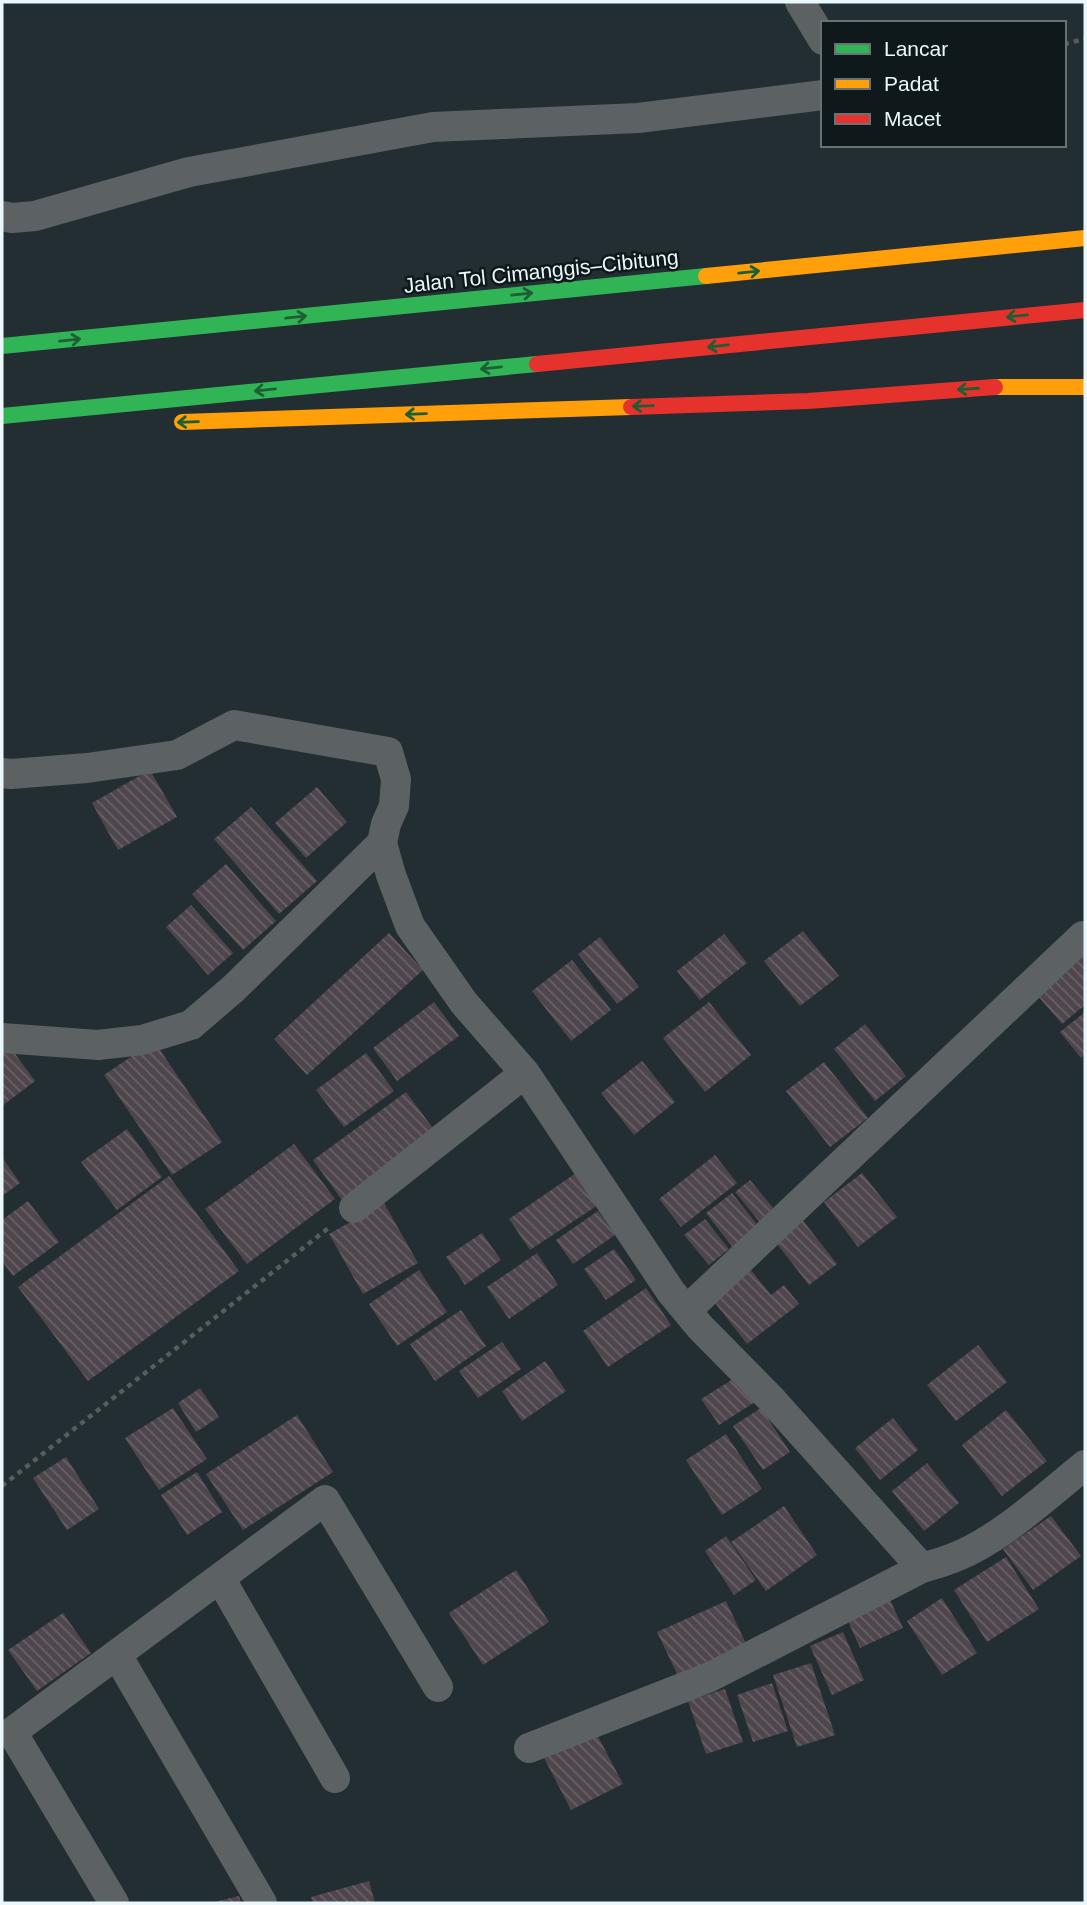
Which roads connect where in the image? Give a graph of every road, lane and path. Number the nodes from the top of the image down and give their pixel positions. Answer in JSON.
{"nodes":[{"id":1,"x":800,"y":2,"type":"edge"},
{"id":2,"x":821,"y":37,"type":"edge"},
{"id":3,"x":1085,"y":39,"type":"edge"},
{"id":4,"x":1066,"y":44,"type":"edge"},
{"id":5,"x":821,"y":95,"type":"edge"},
{"id":6,"x":2,"y":216,"type":"edge"},
{"id":7,"x":1085,"y":238,"type":"edge"},
{"id":8,"x":1085,"y":310,"type":"edge"},
{"id":9,"x":2,"y":346,"type":"edge"},
{"id":10,"x":1085,"y":387,"type":"edge"},
{"id":11,"x":2,"y":416,"type":"edge"},
{"id":12,"x":169,"y":422,"type":"dead end"},
{"id":13,"x":71,"y":426,"type":"dead end"},
{"id":14,"x":2,"y":428,"type":"edge"},
{"id":15,"x":2,"y":773,"type":"edge"},
{"id":16,"x":382,"y":843,"type":"junction"},
{"id":17,"x":1083,"y":936,"type":"dead end"},
{"id":18,"x":2,"y":1038,"type":"edge"},
{"id":19,"x":525,"y":1073,"type":"junction"},
{"id":20,"x":354,"y":1208,"type":"joint"},
{"id":21,"x":687,"y":1310,"type":"junction"},
{"id":22,"x":1085,"y":1465,"type":"edge"},
{"id":23,"x":2,"y":1486,"type":"edge"},
{"id":24,"x":922,"y":1568,"type":"junction"},
{"id":25,"x":220,"y":1578,"type":"junction"},
{"id":26,"x":117,"y":1655,"type":"junction"},
{"id":27,"x":438,"y":1687,"type":"dead end"},
{"id":28,"x":529,"y":1748,"type":"dead end"},
{"id":29,"x":335,"y":1777,"type":"dead end"},
{"id":30,"x":103,"y":1899,"type":"edge"},
{"id":31,"x":262,"y":1903,"type":"edge"}],
"edges":[{"from":1,"to":2,"type":"street"},
{"from":3,"to":4,"type":"path"},
{"from":5,"to":6,"type":"street"},
{"from":9,"to":7,"type":"highway","name":"Jalan Tol Cimanggis–Cibitung","one_way":true},
{"from":8,"to":11,"type":"highway","one_way":true},
{"from":10,"to":12,"type":"highway","one_way":true},
{"from":13,"to":14,"type":"highway"},
{"from":15,"to":16,"type":"street"},
{"from":16,"to":18,"type":"street"},
{"from":16,"to":19,"type":"street"},
{"from":17,"to":21,"type":"street"},
{"from":19,"to":20,"type":"street"},
{"from":19,"to":21,"type":"street"},
{"from":20,"to":23,"type":"path"},
{"from":21,"to":24,"type":"street"},
{"from":22,"to":24,"type":"street"},
{"from":24,"to":28,"type":"street"},
{"from":25,"to":26,"type":"street"},
{"from":25,"to":27,"type":"street"},
{"from":25,"to":29,"type":"street"},
{"from":26,"to":30,"type":"street"},
{"from":26,"to":31,"type":"street"}]}
